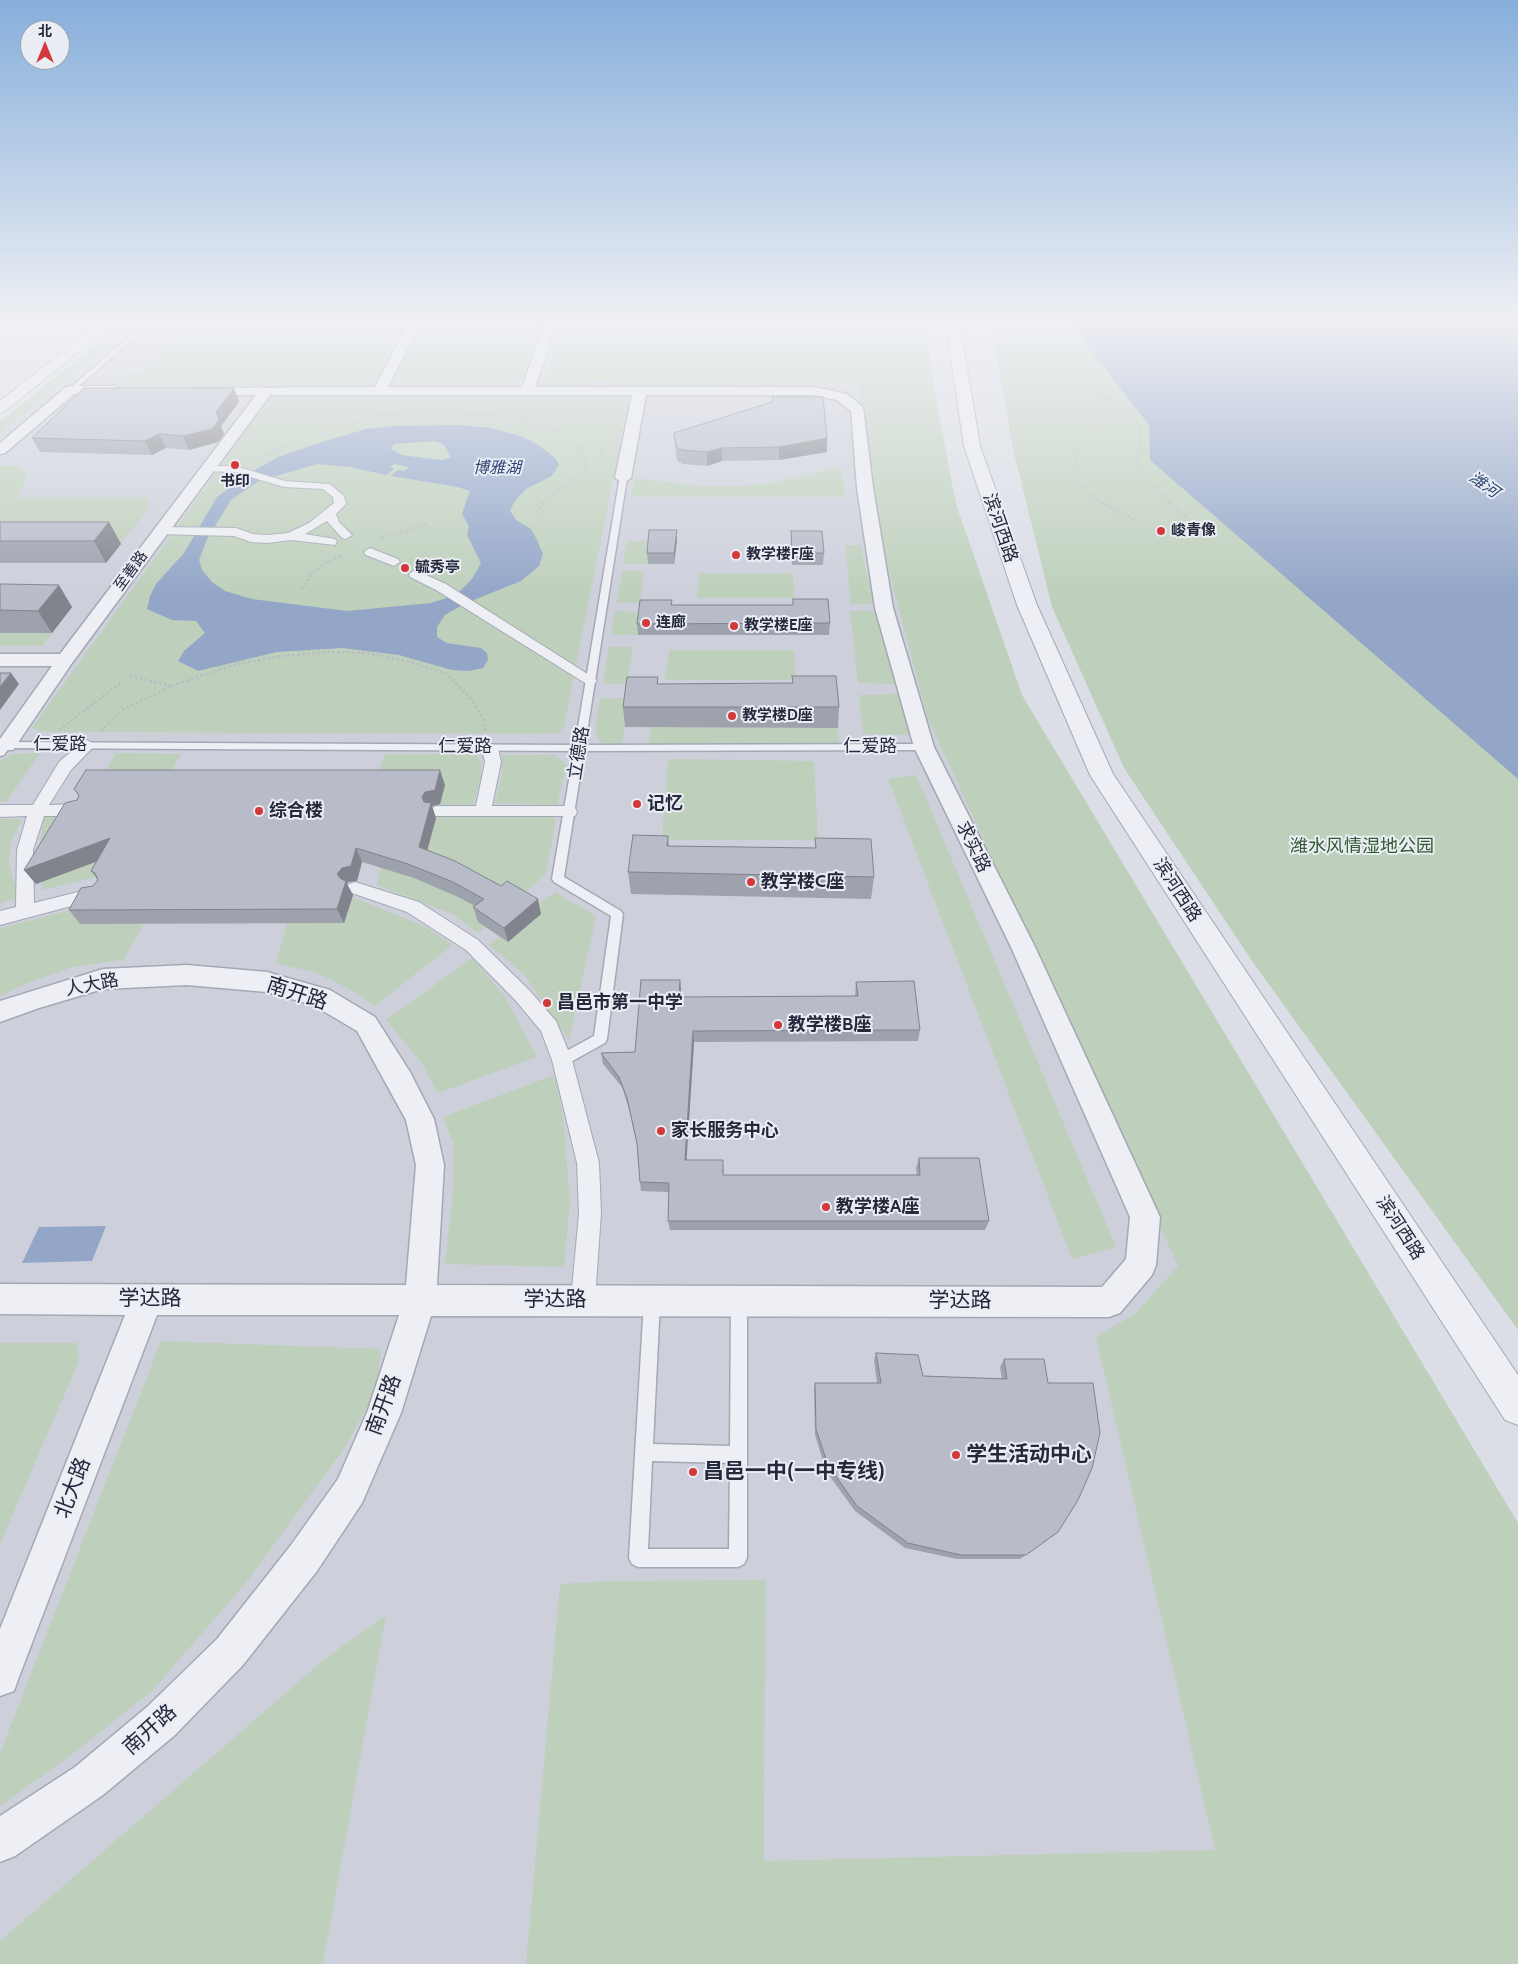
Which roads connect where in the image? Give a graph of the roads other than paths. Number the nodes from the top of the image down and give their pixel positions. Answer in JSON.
{"nodes":[{"id":1,"x":45,"y":412,"type":"edge"},
{"id":2,"x":250,"y":412,"type":"edge"},
{"id":3,"x":636,"y":412,"type":"edge"},
{"id":4,"x":858,"y":412,"type":"edge"},
{"id":5,"x":967,"y":412,"type":"edge"},
{"id":6,"x":0,"y":450,"type":"edge"},
{"id":7,"x":207,"y":469,"type":"junction"},
{"id":8,"x":235,"y":469,"type":"joint"},
{"id":9,"x":623,"y":478,"type":"joint"},
{"id":10,"x":330,"y":514,"type":"junction"},
{"id":11,"x":160,"y":531,"type":"junction"},
{"id":12,"x":346,"y":535,"type":"dead end"},
{"id":13,"x":291,"y":536,"type":"junction"},
{"id":14,"x":331,"y":542,"type":"dead end"},
{"id":15,"x":370,"y":552,"type":"dead end"},
{"id":16,"x":394,"y":562,"type":"dead end"},
{"id":17,"x":415,"y":574,"type":"dead end"},
{"id":18,"x":475,"y":608,"type":"joint"},
{"id":19,"x":0,"y":660,"type":"edge"},
{"id":20,"x":65,"y":660,"type":"junction"},
{"id":21,"x":590,"y":680,"type":"junction"},
{"id":22,"x":87,"y":745,"type":"junction"},
{"id":23,"x":924,"y":747,"type":"junction"},
{"id":24,"x":490,"y":748,"type":"junction"},
{"id":25,"x":580,"y":748,"type":"junction"},
{"id":26,"x":3,"y":749,"type":"edge"},
{"id":27,"x":80,"y":810,"type":"edge"},
{"id":28,"x":0,"y":811,"type":"edge"},
{"id":29,"x":38,"y":811,"type":"junction"},
{"id":30,"x":437,"y":812,"type":"edge"},
{"id":31,"x":483,"y":812,"type":"junction"},
{"id":32,"x":569,"y":812,"type":"junction"},
{"id":33,"x":355,"y":888,"type":"dead end"},
{"id":34,"x":98,"y":893,"type":"edge"},
{"id":35,"x":25,"y":910,"type":"junction"},
{"id":36,"x":0,"y":918,"type":"edge"},
{"id":37,"x":187,"y":975,"type":"joint"},
{"id":38,"x":0,"y":1012,"type":"edge"},
{"id":39,"x":562,"y":1060,"type":"junction"},
{"id":40,"x":0,"y":1299,"type":"edge"},
{"id":41,"x":147,"y":1299,"type":"junction"},
{"id":42,"x":420,"y":1300,"type":"junction"},
{"id":43,"x":583,"y":1300,"type":"junction"},
{"id":44,"x":652,"y":1300,"type":"junction"},
{"id":45,"x":739,"y":1300,"type":"junction"},
{"id":46,"x":1109,"y":1302,"type":"joint"},
{"id":47,"x":1518,"y":1406,"type":"edge"},
{"id":48,"x":644,"y":1452,"type":"junction"},
{"id":49,"x":739,"y":1454,"type":"junction"},
{"id":50,"x":0,"y":1677,"type":"edge"},
{"id":51,"x":0,"y":1841,"type":"edge"}],
"edges":[{"from":1,"to":6,"type":"street"},
{"from":2,"to":7,"type":"street","name":"至善路"},
{"from":3,"to":9,"type":"street","name":"立德路"},
{"from":4,"to":23,"type":"street","name":"求实路"},
{"from":5,"to":47,"type":"street","name":"滨河西路"},
{"from":7,"to":8,"type":"street"},
{"from":7,"to":11,"type":"street","name":"至善路"},
{"from":8,"to":10,"type":"street"},
{"from":9,"to":21,"type":"lane","name":"立德路"},
{"from":10,"to":12,"type":"street"},
{"from":10,"to":13,"type":"street"},
{"from":11,"to":13,"type":"street"},
{"from":11,"to":20,"type":"street","name":"至善路"},
{"from":13,"to":14,"type":"street"},
{"from":15,"to":16,"type":"street"},
{"from":17,"to":18,"type":"street"},
{"from":18,"to":21,"type":"street"},
{"from":19,"to":20,"type":"street"},
{"from":20,"to":26,"type":"street","name":"至善路"},
{"from":21,"to":25,"type":"lane","name":"立德路"},
{"from":22,"to":24,"type":"lane","name":"仁爱路"},
{"from":22,"to":26,"type":"lane","name":"仁爱路"},
{"from":22,"to":29,"type":"street"},
{"from":23,"to":25,"type":"lane","name":"仁爱路"},
{"from":23,"to":46,"type":"street","name":"求实路"},
{"from":24,"to":25,"type":"lane","name":"仁爱路"},
{"from":24,"to":31,"type":"street"},
{"from":25,"to":32,"type":"lane","name":"立德路"},
{"from":27,"to":29,"type":"street"},
{"from":28,"to":29,"type":"street"},
{"from":29,"to":35,"type":"street"},
{"from":30,"to":31,"type":"street"},
{"from":31,"to":32,"type":"street"},
{"from":32,"to":39,"type":"lane","name":"立德路"},
{"from":33,"to":39,"type":"street"},
{"from":34,"to":35,"type":"street"},
{"from":35,"to":36,"type":"street"},
{"from":37,"to":38,"type":"street","name":"人大路"},
{"from":37,"to":42,"type":"street","name":"南开路"},
{"from":39,"to":43,"type":"street"},
{"from":40,"to":41,"type":"street","name":"学达路"},
{"from":41,"to":42,"type":"street","name":"学达路"},
{"from":41,"to":50,"type":"street","name":"北大路"},
{"from":42,"to":43,"type":"street","name":"学达路"},
{"from":42,"to":51,"type":"street","name":"南开路"},
{"from":43,"to":44,"type":"street","name":"学达路"},
{"from":44,"to":45,"type":"street","name":"学达路"},
{"from":44,"to":48,"type":"lane"},
{"from":45,"to":46,"type":"street","name":"学达路"},
{"from":45,"to":49,"type":"lane"},
{"from":48,"to":49,"type":"lane"},
{"from":48,"to":49,"type":"lane"}]}
